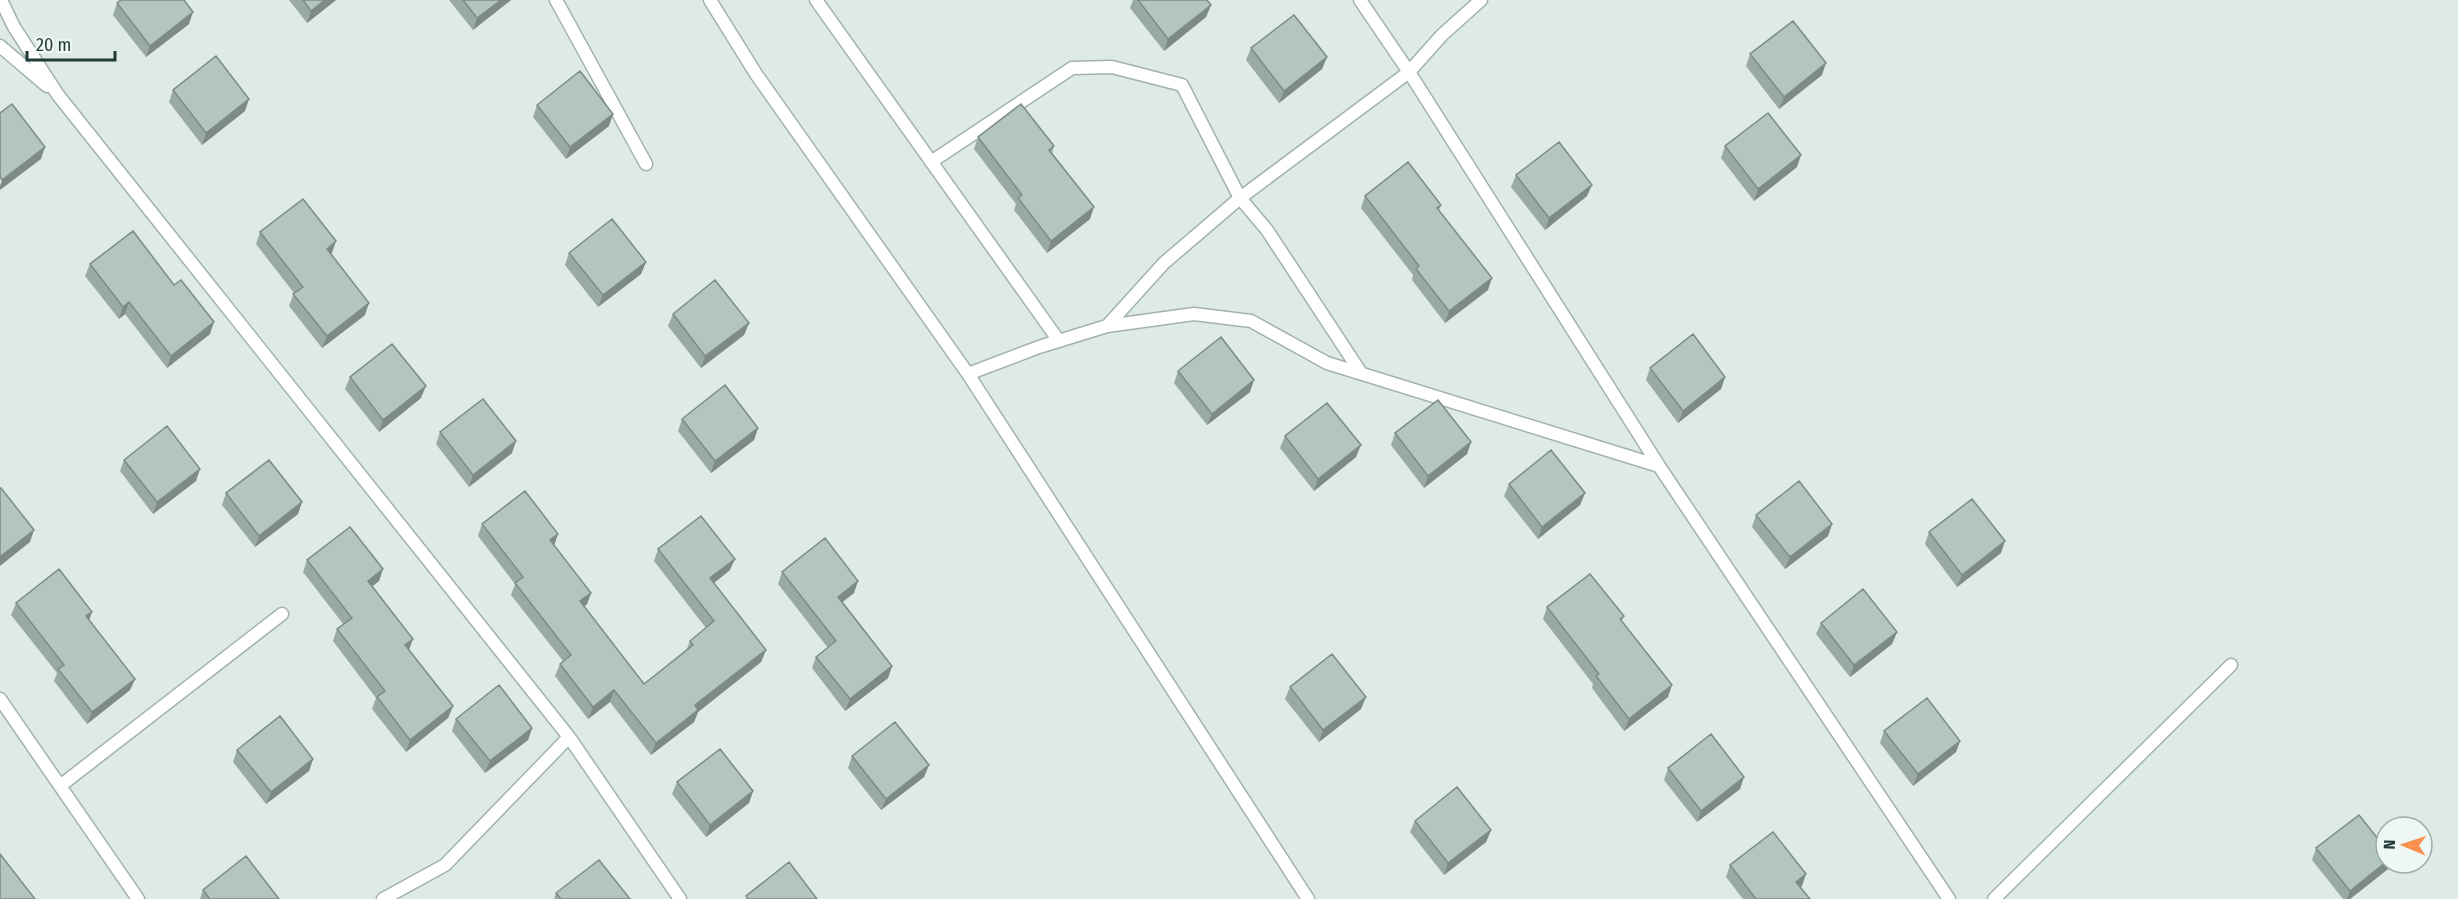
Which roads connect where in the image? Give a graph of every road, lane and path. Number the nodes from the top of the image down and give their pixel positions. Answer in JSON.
{"nodes":[{"id":1,"x":1,"y":0,"type":"edge"},
{"id":2,"x":556,"y":0,"type":"edge"},
{"id":3,"x":710,"y":0,"type":"edge"},
{"id":4,"x":816,"y":0,"type":"edge"},
{"id":5,"x":1360,"y":0,"type":"edge"},
{"id":6,"x":1481,"y":0,"type":"edge"},
{"id":7,"x":0,"y":46,"type":"edge"},
{"id":8,"x":1408,"y":72,"type":"junction"},
{"id":9,"x":57,"y":95,"type":"junction"},
{"id":10,"x":932,"y":162,"type":"junction"},
{"id":11,"x":646,"y":164,"type":"dead end"},
{"id":12,"x":1240,"y":198,"type":"junction"},
{"id":13,"x":1107,"y":326,"type":"junction"},
{"id":14,"x":1059,"y":341,"type":"junction"},
{"id":15,"x":1361,"y":373,"type":"junction"},
{"id":16,"x":968,"y":374,"type":"junction"},
{"id":17,"x":1659,"y":466,"type":"junction"},
{"id":18,"x":282,"y":614,"type":"dead end"},
{"id":19,"x":2231,"y":665,"type":"dead end"},
{"id":20,"x":0,"y":699,"type":"edge"},
{"id":21,"x":569,"y":737,"type":"junction"},
{"id":22,"x":60,"y":786,"type":"junction"},
{"id":23,"x":138,"y":899,"type":"edge"},
{"id":24,"x":383,"y":899,"type":"edge"},
{"id":25,"x":680,"y":899,"type":"edge"},
{"id":26,"x":1308,"y":899,"type":"edge"},
{"id":27,"x":1949,"y":899,"type":"edge"},
{"id":28,"x":1994,"y":899,"type":"edge"}],
"edges":[{"from":1,"to":9,"type":"lane"},
{"from":2,"to":11,"type":"lane"},
{"from":3,"to":16,"type":"lane"},
{"from":4,"to":10,"type":"lane"},
{"from":5,"to":8,"type":"lane"},
{"from":6,"to":8,"type":"lane"},
{"from":7,"to":9,"type":"lane"},
{"from":8,"to":12,"type":"lane"},
{"from":8,"to":17,"type":"lane"},
{"from":9,"to":21,"type":"lane"},
{"from":10,"to":12,"type":"lane"},
{"from":10,"to":14,"type":"lane"},
{"from":12,"to":13,"type":"lane"},
{"from":12,"to":15,"type":"lane"},
{"from":13,"to":14,"type":"lane"},
{"from":13,"to":15,"type":"lane"},
{"from":14,"to":16,"type":"lane"},
{"from":15,"to":17,"type":"lane"},
{"from":16,"to":26,"type":"lane"},
{"from":17,"to":27,"type":"lane"},
{"from":18,"to":22,"type":"lane"},
{"from":19,"to":28,"type":"lane"},
{"from":20,"to":22,"type":"lane"},
{"from":21,"to":24,"type":"lane"},
{"from":21,"to":25,"type":"lane"},
{"from":22,"to":23,"type":"lane"}]}
